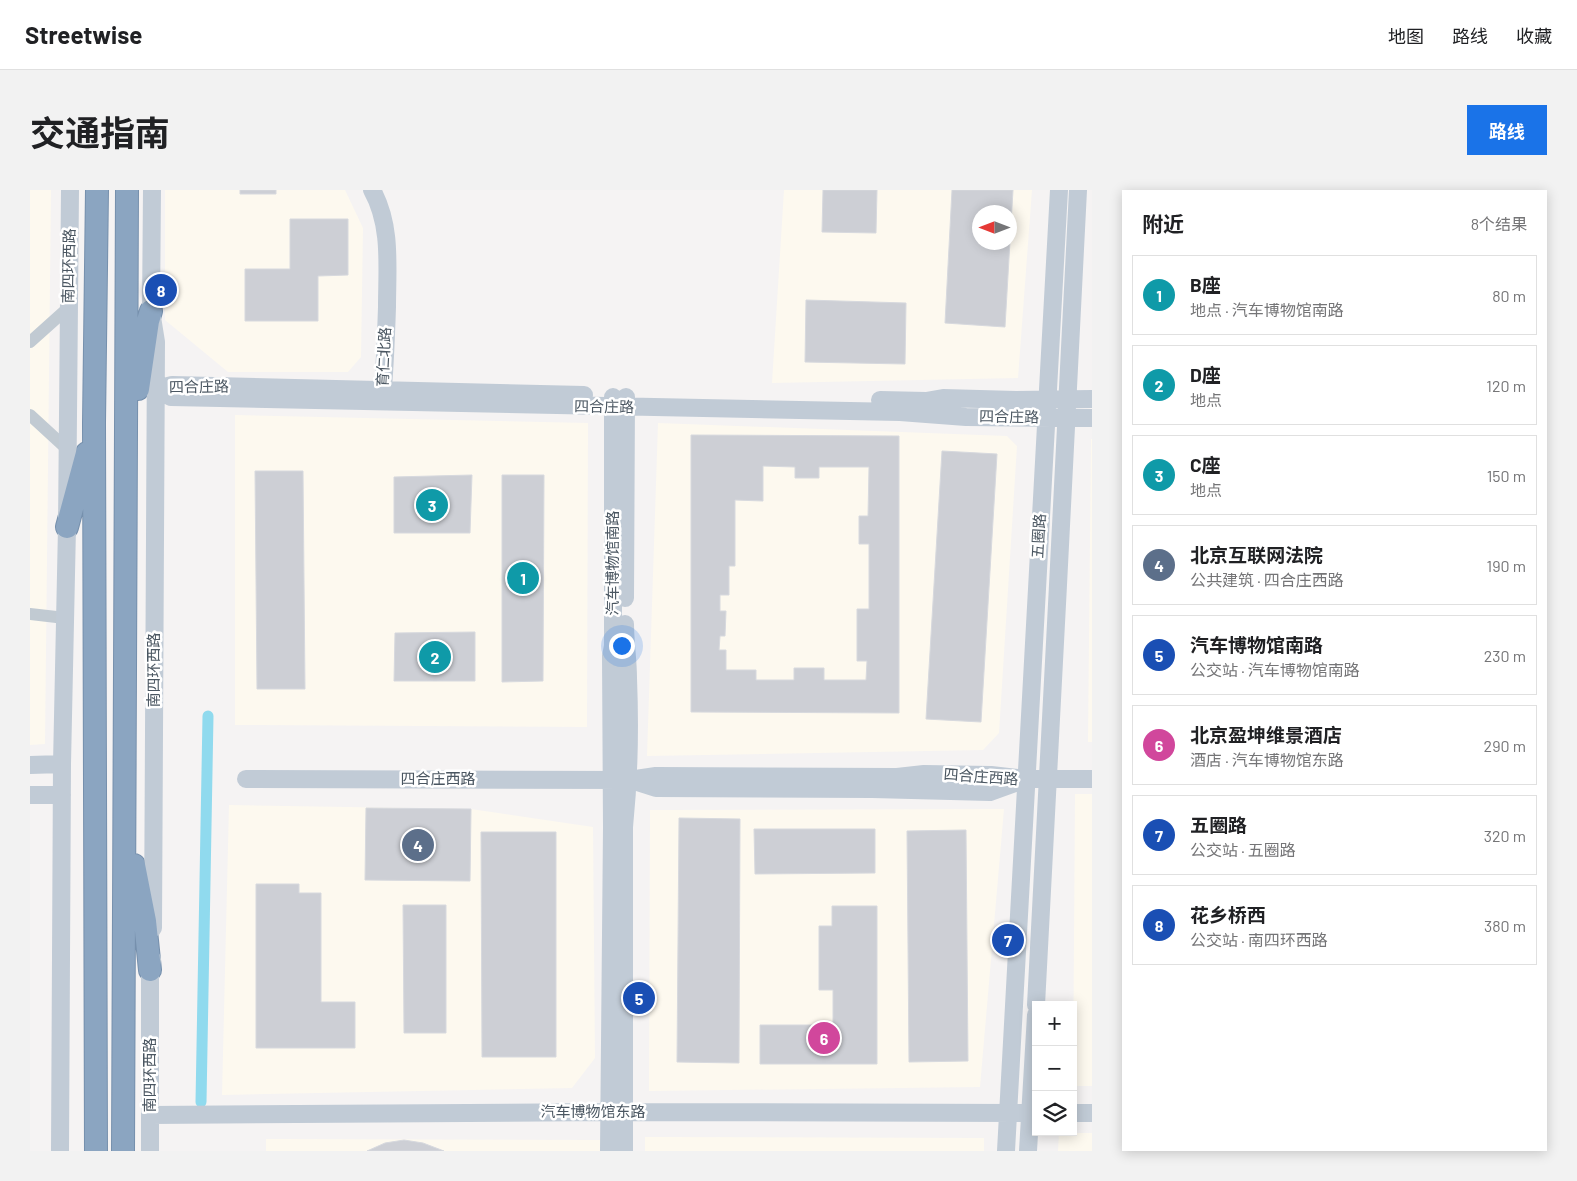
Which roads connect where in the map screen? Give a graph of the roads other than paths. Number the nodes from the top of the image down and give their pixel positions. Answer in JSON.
{"nodes":[{"id":1,"x":70,"y":190,"type":"edge"},
{"id":2,"x":97,"y":190,"type":"edge"},
{"id":3,"x":127,"y":190,"type":"edge"},
{"id":4,"x":152,"y":190,"type":"edge"},
{"id":5,"x":366,"y":190,"type":"edge"},
{"id":6,"x":372,"y":190,"type":"edge"},
{"id":7,"x":1059,"y":190,"type":"edge"},
{"id":8,"x":1078,"y":190,"type":"edge"},
{"id":9,"x":68,"y":308,"type":"junction"},
{"id":10,"x":151,"y":311,"type":"junction"},
{"id":11,"x":30,"y":342,"type":"edge"},
{"id":12,"x":156,"y":389,"type":"junction"},
{"id":13,"x":381,"y":393,"type":"junction"},
{"id":14,"x":1066,"y":399,"type":"junction"},
{"id":15,"x":1092,"y":399,"type":"edge"},
{"id":16,"x":1046,"y":400,"type":"junction"},
{"id":17,"x":619,"y":402,"type":"junction"},
{"id":18,"x":30,"y":415,"type":"edge"},
{"id":19,"x":1045,"y":418,"type":"junction"},
{"id":20,"x":1065,"y":418,"type":"junction"},
{"id":21,"x":1092,"y":418,"type":"edge"},
{"id":22,"x":94,"y":423,"type":"junction"},
{"id":23,"x":68,"y":449,"type":"junction"},
{"id":24,"x":126,"y":479,"type":"junction"},
{"id":25,"x":67,"y":527,"type":"junction"},
{"id":26,"x":30,"y":614,"type":"edge"},
{"id":27,"x":65,"y":618,"type":"junction"},
{"id":28,"x":62,"y":764,"type":"junction"},
{"id":29,"x":30,"y":765,"type":"edge"},
{"id":30,"x":246,"y":779,"type":"dead end"},
{"id":31,"x":1026,"y":779,"type":"junction"},
{"id":32,"x":1049,"y":779,"type":"junction"},
{"id":33,"x":1092,"y":779,"type":"edge"},
{"id":34,"x":611,"y":780,"type":"junction"},
{"id":35,"x":629,"y":780,"type":"junction"},
{"id":36,"x":30,"y":795,"type":"edge"},
{"id":37,"x":62,"y":795,"type":"junction"},
{"id":38,"x":125,"y":818,"type":"junction"},
{"id":39,"x":150,"y":970,"type":"junction"},
{"id":40,"x":1036,"y":1001,"type":"edge"},
{"id":41,"x":1035,"y":1046,"type":"edge"},
{"id":42,"x":1034,"y":1091,"type":"edge"},
{"id":43,"x":618,"y":1112,"type":"junction"},
{"id":44,"x":1008,"y":1112,"type":"junction"},
{"id":45,"x":1032,"y":1113,"type":"edge"},
{"id":46,"x":1077,"y":1113,"type":"edge"},
{"id":47,"x":1092,"y":1113,"type":"edge"},
{"id":48,"x":150,"y":1115,"type":"junction"},
{"id":49,"x":1032,"y":1121,"type":"edge"},
{"id":50,"x":60,"y":1151,"type":"edge"},
{"id":51,"x":96,"y":1151,"type":"edge"},
{"id":52,"x":123,"y":1151,"type":"edge"},
{"id":53,"x":150,"y":1151,"type":"edge"},
{"id":54,"x":609,"y":1151,"type":"edge"},
{"id":55,"x":624,"y":1151,"type":"edge"},
{"id":56,"x":1006,"y":1151,"type":"edge"},
{"id":57,"x":1028,"y":1151,"type":"edge"}],
"edges":[{"from":1,"to":9,"type":"street","name":"南四环西路"},
{"from":2,"to":22,"type":"highway","name":"南四环西路"},
{"from":3,"to":24,"type":"highway","name":"南四环西路"},
{"from":4,"to":10,"type":"street","name":"南四环西路"},
{"from":5,"to":13,"type":"street","name":"育仁北路"},
{"from":6,"to":13,"type":"street","name":"育仁北路"},
{"from":7,"to":16,"type":"street","name":"五圈路"},
{"from":8,"to":14,"type":"street","name":"五圈路"},
{"from":9,"to":11,"type":"street"},
{"from":9,"to":23,"type":"street","name":"南四环西路"},
{"from":10,"to":12,"type":"street","name":"南四环西路"},
{"from":10,"to":24,"type":"highway"},
{"from":12,"to":13,"type":"street","name":"四合庄路"},
{"from":12,"to":39,"type":"street","name":"南四环西路"},
{"from":13,"to":17,"type":"street","name":"四合庄路"},
{"from":14,"to":15,"type":"street","name":"四合庄路"},
{"from":14,"to":16,"type":"street","name":"四合庄路"},
{"from":14,"to":20,"type":"street","name":"五圈路"},
{"from":16,"to":17,"type":"street","name":"四合庄路"},
{"from":16,"to":19,"type":"street","name":"五圈路"},
{"from":17,"to":19,"type":"street","name":"四合庄路"},
{"from":17,"to":34,"type":"street","name":"汽车博物馆南路"},
{"from":17,"to":35,"type":"street","name":"汽车博物馆南路"},
{"from":18,"to":23,"type":"street"},
{"from":19,"to":20,"type":"street","name":"四合庄路"},
{"from":19,"to":31,"type":"street","name":"五圈路"},
{"from":20,"to":21,"type":"street","name":"四合庄路"},
{"from":20,"to":32,"type":"street","name":"五圈路"},
{"from":22,"to":25,"type":"highway"},
{"from":22,"to":51,"type":"highway","name":"南四环西路"},
{"from":23,"to":25,"type":"street","name":"南四环西路"},
{"from":24,"to":38,"type":"highway","name":"南四环西路"},
{"from":25,"to":27,"type":"street","name":"南四环西路"},
{"from":26,"to":27,"type":"street"},
{"from":27,"to":28,"type":"street","name":"南四环西路"},
{"from":28,"to":29,"type":"street"},
{"from":28,"to":37,"type":"street","name":"南四环西路"},
{"from":30,"to":34,"type":"street","name":"四合庄西路"},
{"from":31,"to":32,"type":"street","name":"四合庄西路"},
{"from":31,"to":35,"type":"street","name":"四合庄西路"},
{"from":31,"to":44,"type":"street","name":"五圈路"},
{"from":32,"to":33,"type":"street","name":"四合庄西路"},
{"from":32,"to":40,"type":"street","name":"五圈路"},
{"from":34,"to":35,"type":"street","name":"四合庄西路"},
{"from":34,"to":43,"type":"street","name":"汽车博物馆南路"},
{"from":35,"to":43,"type":"street","name":"汽车博物馆南路"},
{"from":36,"to":37,"type":"street"},
{"from":37,"to":50,"type":"street","name":"南四环西路"},
{"from":38,"to":39,"type":"highway"},
{"from":38,"to":52,"type":"highway","name":"南四环西路"},
{"from":39,"to":48,"type":"street","name":"南四环西路"},
{"from":41,"to":42,"type":"street"},
{"from":43,"to":44,"type":"street","name":"汽车博物馆东路"},
{"from":43,"to":48,"type":"street","name":"汽车博物馆东路"},
{"from":43,"to":54,"type":"street","name":"汽车博物馆南路"},
{"from":43,"to":55,"type":"street","name":"汽车博物馆南路"},
{"from":44,"to":45,"type":"street","name":"汽车博物馆东路"},
{"from":44,"to":56,"type":"street","name":"五圈路"},
{"from":46,"to":47,"type":"street"},
{"from":48,"to":53,"type":"street","name":"南四环西路"},
{"from":49,"to":57,"type":"street"}]}
